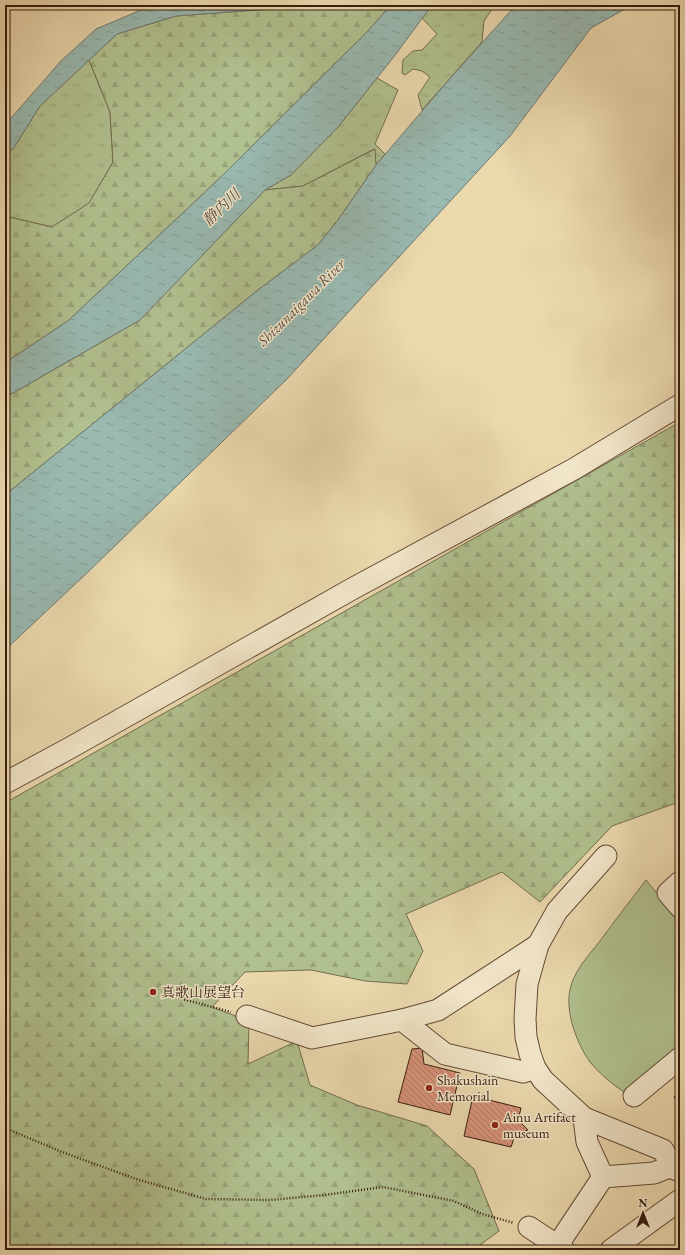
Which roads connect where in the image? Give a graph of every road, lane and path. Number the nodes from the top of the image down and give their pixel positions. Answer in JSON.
{"nodes":[{"id":1,"x":680,"y":405,"type":"edge"},
{"id":2,"x":5,"y":783,"type":"edge"},
{"id":3,"x":606,"y":856,"type":"dead end"},
{"id":4,"x":680,"y":882,"type":"edge"},
{"id":5,"x":680,"y":908,"type":"edge"},
{"id":6,"x":538,"y":945,"type":"junction"},
{"id":7,"x":164,"y":994,"type":"dead end"},
{"id":8,"x":247,"y":1016,"type":"joint"},
{"id":9,"x":402,"y":1020,"type":"junction"},
{"id":10,"x":677,"y":1065,"type":"edge"},
{"id":11,"x":535,"y":1068,"type":"junction"},
{"id":12,"x":634,"y":1096,"type":"dead end"},
{"id":13,"x":584,"y":1118,"type":"junction"},
{"id":14,"x":5,"y":1128,"type":"edge"},
{"id":15,"x":675,"y":1169,"type":"edge"},
{"id":16,"x":603,"y":1177,"type":"junction"},
{"id":17,"x":680,"y":1200,"type":"edge"},
{"id":18,"x":529,"y":1227,"type":"joint"},
{"id":19,"x":561,"y":1248,"type":"edge"},
{"id":20,"x":611,"y":1250,"type":"edge"}],
"edges":[{"from":1,"to":2,"type":"street"},
{"from":3,"to":6,"type":"street"},
{"from":4,"to":5,"type":"street"},
{"from":6,"to":9,"type":"street"},
{"from":6,"to":11,"type":"street"},
{"from":7,"to":8,"type":"path"},
{"from":8,"to":9,"type":"street"},
{"from":9,"to":11,"type":"street"},
{"from":10,"to":12,"type":"street"},
{"from":11,"to":13,"type":"street"},
{"from":13,"to":15,"type":"street"},
{"from":13,"to":16,"type":"street"},
{"from":14,"to":18,"type":"path"},
{"from":15,"to":16,"type":"street"},
{"from":16,"to":19,"type":"street"},
{"from":17,"to":20,"type":"street"},
{"from":18,"to":19,"type":"street"}]}
